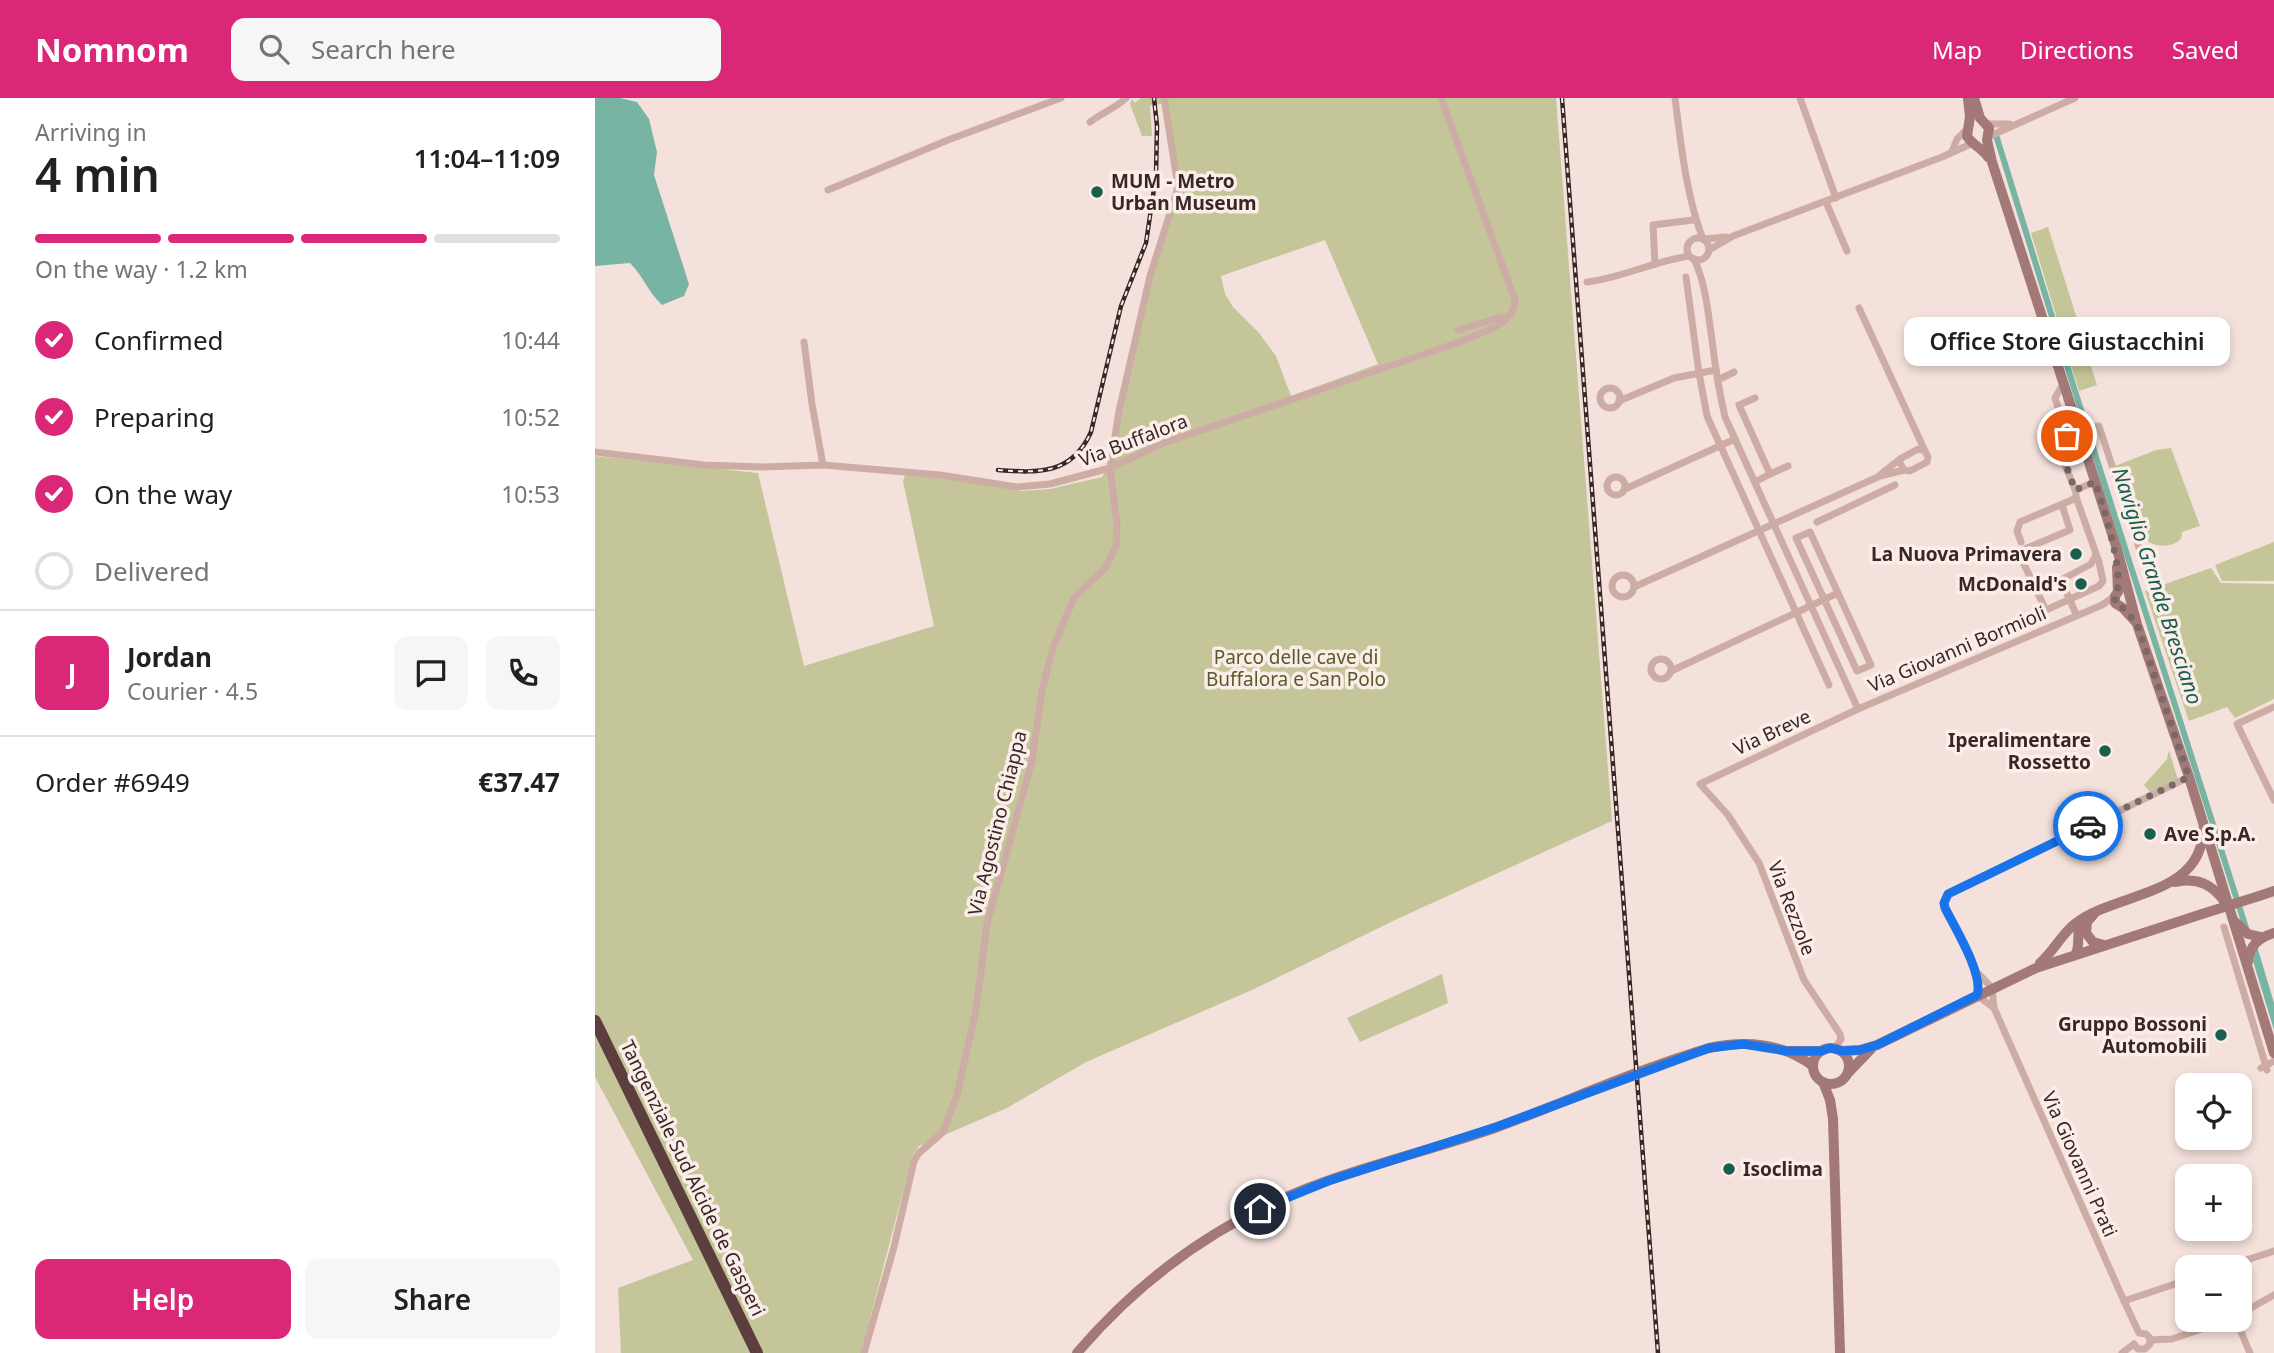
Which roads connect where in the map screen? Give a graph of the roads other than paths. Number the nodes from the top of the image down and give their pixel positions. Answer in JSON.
{"nodes":[{"id":1,"x":1061,"y":98,"type":"edge"},
{"id":2,"x":1126,"y":98,"type":"edge"},
{"id":3,"x":1164,"y":98,"type":"edge"},
{"id":4,"x":1441,"y":98,"type":"edge"},
{"id":5,"x":1675,"y":98,"type":"edge"},
{"id":6,"x":1800,"y":98,"type":"edge"},
{"id":7,"x":1968,"y":98,"type":"edge"},
{"id":8,"x":1974,"y":98,"type":"edge"},
{"id":9,"x":2075,"y":98,"type":"edge"},
{"id":10,"x":1044,"y":101,"type":"edge"},
{"id":11,"x":1090,"y":122,"type":"dead end"},
{"id":12,"x":1984,"y":123,"type":"junction"},
{"id":13,"x":2014,"y":125,"type":"junction"},
{"id":14,"x":1968,"y":127,"type":"junction"},
{"id":15,"x":1982,"y":141,"type":"junction"},
{"id":16,"x":1952,"y":151,"type":"junction"},
{"id":17,"x":828,"y":190,"type":"dead end"},
{"id":18,"x":1836,"y":198,"type":"junction"},
{"id":19,"x":1692,"y":201,"type":"junction"},
{"id":20,"x":1826,"y":202,"type":"junction"},
{"id":21,"x":1693,"y":220,"type":"junction"},
{"id":22,"x":1733,"y":236,"type":"junction"},
{"id":23,"x":1703,"y":239,"type":"junction"},
{"id":24,"x":1690,"y":250,"type":"junction"},
{"id":25,"x":1847,"y":251,"type":"dead end"},
{"id":26,"x":1708,"y":253,"type":"junction"},
{"id":27,"x":1655,"y":264,"type":"junction"},
{"id":28,"x":1686,"y":277,"type":"dead end"},
{"id":29,"x":1587,"y":282,"type":"dead end"},
{"id":30,"x":1704,"y":290,"type":"junction"},
{"id":31,"x":1859,"y":308,"type":"dead end"},
{"id":32,"x":1708,"y":313,"type":"junction"},
{"id":33,"x":1691,"y":315,"type":"junction"},
{"id":34,"x":1506,"y":319,"type":"junction"},
{"id":35,"x":1458,"y":330,"type":"dead end"},
{"id":36,"x":804,"y":342,"type":"dead end"},
{"id":37,"x":1716,"y":370,"type":"junction"},
{"id":38,"x":1734,"y":372,"type":"dead end"},
{"id":39,"x":1699,"y":373,"type":"junction"},
{"id":40,"x":1718,"y":380,"type":"junction"},
{"id":41,"x":2063,"y":384,"type":"junction"},
{"id":42,"x":1755,"y":398,"type":"dead end"},
{"id":43,"x":1619,"y":401,"type":"dead end"},
{"id":44,"x":2081,"y":429,"type":"junction"},
{"id":45,"x":1735,"y":439,"type":"junction"},
{"id":46,"x":626,"y":445,"type":"dead end"},
{"id":47,"x":1720,"y":446,"type":"junction"},
{"id":48,"x":1921,"y":450,"type":"junction"},
{"id":49,"x":595,"y":452,"type":"edge"},
{"id":50,"x":625,"y":456,"type":"junction"},
{"id":51,"x":1900,"y":459,"type":"junction"},
{"id":52,"x":823,"y":465,"type":"junction"},
{"id":53,"x":1788,"y":466,"type":"dead end"},
{"id":54,"x":1110,"y":468,"type":"junction"},
{"id":55,"x":1904,"y":470,"type":"junction"},
{"id":56,"x":1770,"y":474,"type":"junction"},
{"id":57,"x":1880,"y":476,"type":"junction"},
{"id":58,"x":1755,"y":482,"type":"junction"},
{"id":59,"x":2095,"y":482,"type":"junction"},
{"id":60,"x":1895,"y":485,"type":"dead end"},
{"id":61,"x":1625,"y":489,"type":"dead end"},
{"id":62,"x":1849,"y":490,"type":"junction"},
{"id":63,"x":2075,"y":493,"type":"junction"},
{"id":64,"x":1855,"y":504,"type":"junction"},
{"id":65,"x":2062,"y":505,"type":"junction"},
{"id":66,"x":1774,"y":522,"type":"junction"},
{"id":67,"x":2108,"y":522,"type":"junction"},
{"id":68,"x":1817,"y":523,"type":"dead end"},
{"id":69,"x":1758,"y":530,"type":"junction"},
{"id":70,"x":2021,"y":541,"type":"dead end"},
{"id":71,"x":2096,"y":554,"type":"junction"},
{"id":72,"x":2144,"y":563,"type":"dead end"},
{"id":73,"x":2091,"y":564,"type":"junction"},
{"id":74,"x":2100,"y":570,"type":"junction"},
{"id":75,"x":1634,"y":587,"type":"dead end"},
{"id":76,"x":1838,"y":593,"type":"junction"},
{"id":77,"x":2116,"y":594,"type":"junction"},
{"id":78,"x":2131,"y":597,"type":"junction"},
{"id":79,"x":1825,"y":600,"type":"junction"},
{"id":80,"x":2070,"y":600,"type":"junction"},
{"id":81,"x":1811,"y":606,"type":"junction"},
{"id":82,"x":2096,"y":608,"type":"junction"},
{"id":83,"x":2120,"y":608,"type":"junction"},
{"id":84,"x":1796,"y":613,"type":"junction"},
{"id":85,"x":2076,"y":614,"type":"junction"},
{"id":86,"x":2137,"y":624,"type":"junction"},
{"id":87,"x":1671,"y":671,"type":"dead end"},
{"id":88,"x":1829,"y":685,"type":"dead end"},
{"id":89,"x":2274,"y":707,"type":"edge"},
{"id":90,"x":1858,"y":709,"type":"junction"},
{"id":91,"x":2189,"y":777,"type":"junction"},
{"id":92,"x":1700,"y":784,"type":"joint"},
{"id":93,"x":2274,"y":800,"type":"edge"},
{"id":94,"x":2203,"y":821,"type":"junction"},
{"id":95,"x":2168,"y":883,"type":"junction"},
{"id":96,"x":2274,"y":891,"type":"edge"},
{"id":97,"x":2232,"y":914,"type":"junction"},
{"id":98,"x":2090,"y":916,"type":"junction"},
{"id":99,"x":2224,"y":927,"type":"dead end"},
{"id":100,"x":2071,"y":929,"type":"junction"},
{"id":101,"x":2274,"y":933,"type":"edge"},
{"id":102,"x":2261,"y":937,"type":"junction"},
{"id":103,"x":2104,"y":945,"type":"junction"},
{"id":104,"x":2074,"y":954,"type":"junction"},
{"id":105,"x":2248,"y":966,"type":"junction"},
{"id":106,"x":2036,"y":968,"type":"junction"},
{"id":107,"x":1974,"y":969,"type":"junction"},
{"id":108,"x":1992,"y":988,"type":"junction"},
{"id":109,"x":1977,"y":995,"type":"junction"},
{"id":110,"x":1994,"y":1008,"type":"junction"},
{"id":111,"x":595,"y":1021,"type":"edge"},
{"id":112,"x":2262,"y":1033,"type":"junction"},
{"id":113,"x":595,"y":1036,"type":"edge"},
{"id":114,"x":1877,"y":1045,"type":"junction"},
{"id":115,"x":1838,"y":1050,"type":"junction"},
{"id":116,"x":1786,"y":1051,"type":"junction"},
{"id":117,"x":1821,"y":1051,"type":"junction"},
{"id":118,"x":2274,"y":1053,"type":"edge"},
{"id":119,"x":1812,"y":1066,"type":"junction"},
{"id":120,"x":2267,"y":1066,"type":"edge"},
{"id":121,"x":1845,"y":1077,"type":"junction"},
{"id":122,"x":1823,"y":1082,"type":"junction"},
{"id":123,"x":1832,"y":1118,"type":"junction"},
{"id":124,"x":2273,"y":1253,"type":"edge"},
{"id":125,"x":2252,"y":1259,"type":"edge"},
{"id":126,"x":2175,"y":1284,"type":"edge"},
{"id":127,"x":2274,"y":1295,"type":"edge"},
{"id":128,"x":2124,"y":1301,"type":"junction"},
{"id":129,"x":2252,"y":1307,"type":"edge"},
{"id":130,"x":2193,"y":1332,"type":"edge"},
{"id":131,"x":2241,"y":1332,"type":"edge"},
{"id":132,"x":2139,"y":1333,"type":"junction"},
{"id":133,"x":2150,"y":1340,"type":"junction"},
{"id":134,"x":2134,"y":1344,"type":"junction"},
{"id":135,"x":747,"y":1350,"type":"edge"},
{"id":136,"x":2146,"y":1351,"type":"edge"},
{"id":137,"x":757,"y":1353,"type":"edge"},
{"id":138,"x":864,"y":1353,"type":"edge"},
{"id":139,"x":1077,"y":1353,"type":"edge"},
{"id":140,"x":1840,"y":1353,"type":"edge"},
{"id":141,"x":2122,"y":1353,"type":"edge"},
{"id":142,"x":2251,"y":1353,"type":"edge"}],
"edges":[{"from":1,"to":10,"type":"street"},
{"from":2,"to":11,"type":"street"},
{"from":3,"to":54,"type":"street","name":"Via Agostino Chiappa"},
{"from":4,"to":34,"type":"street"},
{"from":5,"to":19,"type":"street"},
{"from":6,"to":18,"type":"street"},
{"from":7,"to":14,"type":"street"},
{"from":8,"to":12,"type":"street"},
{"from":9,"to":13,"type":"street"},
{"from":10,"to":17,"type":"street"},
{"from":12,"to":13,"type":"street"},
{"from":12,"to":14,"type":"street"},
{"from":12,"to":15,"type":"street"},
{"from":13,"to":15,"type":"street"},
{"from":14,"to":15,"type":"street"},
{"from":14,"to":16,"type":"street"},
{"from":15,"to":16,"type":"street"},
{"from":15,"to":41,"type":"street"},
{"from":16,"to":18,"type":"street"},
{"from":18,"to":20,"type":"street"},
{"from":19,"to":21,"type":"street"},
{"from":19,"to":23,"type":"street"},
{"from":20,"to":22,"type":"street"},
{"from":20,"to":25,"type":"street"},
{"from":21,"to":24,"type":"street"},
{"from":21,"to":27,"type":"street"},
{"from":22,"to":23,"type":"street"},
{"from":22,"to":26,"type":"street"},
{"from":23,"to":24,"type":"street"},
{"from":23,"to":26,"type":"street"},
{"from":24,"to":26,"type":"street"},
{"from":24,"to":27,"type":"street"},
{"from":24,"to":30,"type":"street","name":"Via Giovanni Bormioli"},
{"from":26,"to":30,"type":"street","name":"Via Giovanni Bormioli"},
{"from":27,"to":29,"type":"street"},
{"from":28,"to":33,"type":"street"},
{"from":30,"to":32,"type":"street","name":"Via Giovanni Bormioli"},
{"from":31,"to":48,"type":"street"},
{"from":32,"to":33,"type":"street"},
{"from":32,"to":37,"type":"street","name":"Via Giovanni Bormioli"},
{"from":33,"to":39,"type":"street"},
{"from":34,"to":35,"type":"street"},
{"from":34,"to":54,"type":"street","name":"Via Buffalora"},
{"from":36,"to":52,"type":"street"},
{"from":37,"to":39,"type":"street"},
{"from":37,"to":40,"type":"street","name":"Via Giovanni Bormioli"},
{"from":38,"to":40,"type":"street"},
{"from":39,"to":43,"type":"street"},
{"from":39,"to":47,"type":"street"},
{"from":40,"to":45,"type":"street","name":"Via Giovanni Bormioli"},
{"from":41,"to":44,"type":"street"},
{"from":41,"to":63,"type":"street"},
{"from":42,"to":56,"type":"street"},
{"from":44,"to":59,"type":"street"},
{"from":44,"to":72,"type":"street"},
{"from":45,"to":47,"type":"street"},
{"from":45,"to":58,"type":"street","name":"Via Giovanni Bormioli"},
{"from":46,"to":50,"type":"street"},
{"from":47,"to":61,"type":"street"},
{"from":47,"to":69,"type":"street"},
{"from":48,"to":51,"type":"street"},
{"from":48,"to":55,"type":"street"},
{"from":49,"to":50,"type":"street","name":"Via Buffalora"},
{"from":50,"to":52,"type":"street","name":"Via Buffalora"},
{"from":51,"to":55,"type":"street"},
{"from":51,"to":57,"type":"street"},
{"from":52,"to":54,"type":"street","name":"Via Buffalora"},
{"from":53,"to":56,"type":"street"},
{"from":54,"to":138,"type":"street","name":"Via Agostino Chiappa"},
{"from":55,"to":57,"type":"street"},
{"from":56,"to":58,"type":"street"},
{"from":57,"to":62,"type":"street"},
{"from":58,"to":66,"type":"street","name":"Via Giovanni Bormioli"},
{"from":59,"to":63,"type":"street"},
{"from":59,"to":67,"type":"street"},
{"from":60,"to":64,"type":"street"},
{"from":62,"to":64,"type":"street"},
{"from":62,"to":66,"type":"street"},
{"from":63,"to":65,"type":"street"},
{"from":63,"to":71,"type":"street"},
{"from":64,"to":68,"type":"street"},
{"from":65,"to":70,"type":"street"},
{"from":65,"to":80,"type":"street"},
{"from":66,"to":69,"type":"street"},
{"from":66,"to":81,"type":"street","name":"Via Giovanni Bormioli"},
{"from":67,"to":77,"type":"street"},
{"from":67,"to":78,"type":"street"},
{"from":69,"to":75,"type":"street"},
{"from":69,"to":84,"type":"street"},
{"from":71,"to":73,"type":"street"},
{"from":71,"to":74,"type":"street"},
{"from":73,"to":74,"type":"street"},
{"from":73,"to":80,"type":"street"},
{"from":74,"to":80,"type":"street"},
{"from":76,"to":79,"type":"street"},
{"from":76,"to":79,"type":"street","name":"Via Giovanni Bormioli"},
{"from":76,"to":79,"type":"street","name":"Via Giovanni Bormioli"},
{"from":77,"to":78,"type":"street"},
{"from":77,"to":82,"type":"street"},
{"from":77,"to":83,"type":"street"},
{"from":78,"to":83,"type":"street"},
{"from":78,"to":86,"type":"street"},
{"from":79,"to":81,"type":"street"},
{"from":80,"to":85,"type":"street"},
{"from":81,"to":84,"type":"street"},
{"from":81,"to":90,"type":"street","name":"Via Giovanni Bormioli"},
{"from":82,"to":83,"type":"street"},
{"from":82,"to":85,"type":"street","name":"Via Giovanni Bormioli"},
{"from":83,"to":86,"type":"street"},
{"from":84,"to":87,"type":"street"},
{"from":84,"to":88,"type":"street"},
{"from":85,"to":90,"type":"street","name":"Via Giovanni Bormioli"},
{"from":86,"to":91,"type":"street"},
{"from":89,"to":93,"type":"street"},
{"from":90,"to":92,"type":"street","name":"Via Breve"},
{"from":91,"to":94,"type":"street"},
{"from":91,"to":107,"type":"street"},
{"from":92,"to":115,"type":"street","name":"Via Rezzole"},
{"from":94,"to":95,"type":"street"},
{"from":94,"to":97,"type":"street"},
{"from":95,"to":97,"type":"street"},
{"from":95,"to":98,"type":"street"},
{"from":96,"to":103,"type":"street","bridge":true},
{"from":97,"to":102,"type":"street"},
{"from":97,"to":105,"type":"street"},
{"from":98,"to":100,"type":"street"},
{"from":98,"to":103,"type":"street"},
{"from":98,"to":104,"type":"street"},
{"from":99,"to":112,"type":"street"},
{"from":100,"to":104,"type":"street"},
{"from":100,"to":106,"type":"street"},
{"from":101,"to":102,"type":"street"},
{"from":102,"to":105,"type":"street"},
{"from":103,"to":104,"type":"street"},
{"from":104,"to":106,"type":"street"},
{"from":105,"to":112,"type":"street"},
{"from":106,"to":108,"type":"street"},
{"from":107,"to":108,"type":"street"},
{"from":107,"to":109,"type":"street"},
{"from":108,"to":109,"type":"street"},
{"from":108,"to":110,"type":"street","name":"Via Giovanni Prati"},
{"from":109,"to":110,"type":"street","name":"Via Giovanni Prati"},
{"from":109,"to":114,"type":"street"},
{"from":110,"to":128,"type":"street","name":"Via Giovanni Prati"},
{"from":111,"to":137,"type":"highway","name":"Tangenziale Sud Alcide de Gasperi"},
{"from":112,"to":118,"type":"street"},
{"from":112,"to":120,"type":"street"},
{"from":113,"to":135,"type":"highway","name":"Tangenziale Sud Alcide de Gasperi"},
{"from":114,"to":115,"type":"street"},
{"from":114,"to":121,"type":"street"},
{"from":115,"to":117,"type":"street"},
{"from":115,"to":121,"type":"street"},
{"from":116,"to":117,"type":"street"},
{"from":116,"to":119,"type":"street"},
{"from":116,"to":139,"type":"street"},
{"from":117,"to":119,"type":"street"},
{"from":119,"to":122,"type":"street"},
{"from":121,"to":122,"type":"street"},
{"from":121,"to":123,"type":"street"},
{"from":122,"to":123,"type":"street"},
{"from":123,"to":140,"type":"street"},
{"from":124,"to":125,"type":"street"},
{"from":126,"to":128,"type":"street"},
{"from":127,"to":129,"type":"street"},
{"from":128,"to":132,"type":"street","name":"Via Giovanni Prati"},
{"from":130,"to":133,"type":"street"},
{"from":131,"to":142,"type":"street"},
{"from":132,"to":133,"type":"street"},
{"from":132,"to":134,"type":"street"},
{"from":133,"to":136,"type":"street"},
{"from":134,"to":136,"type":"street"},
{"from":134,"to":141,"type":"street"}]}
